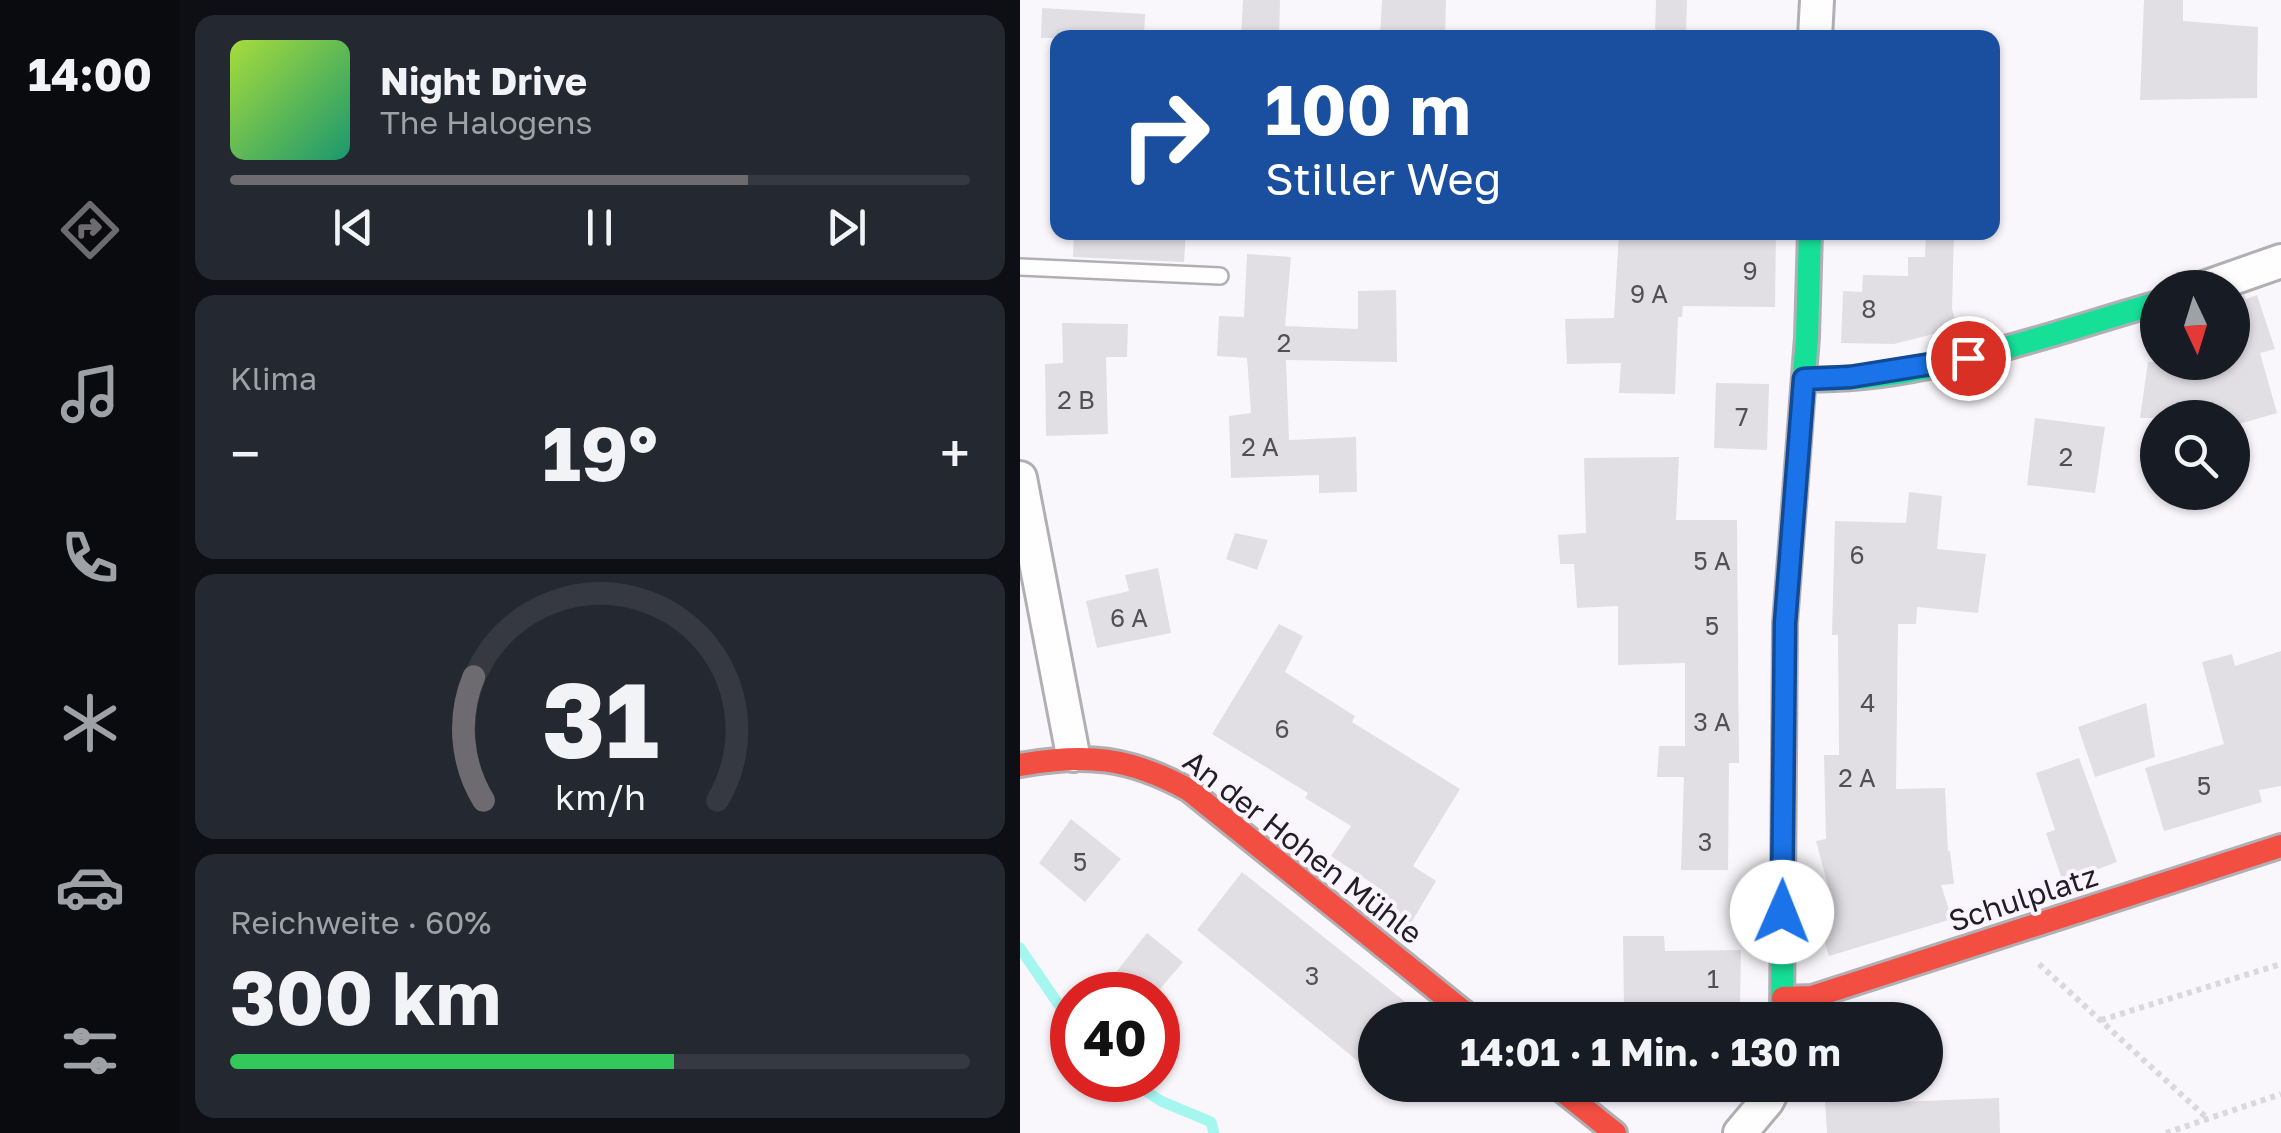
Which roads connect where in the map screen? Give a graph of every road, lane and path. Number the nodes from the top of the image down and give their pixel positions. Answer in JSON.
{"nodes":[{"id":1,"x":1816,"y":0,"type":"edge"},
{"id":2,"x":1816,"y":30,"type":"edge"},
{"id":3,"x":1810,"y":240,"type":"edge"},
{"id":4,"x":2281,"y":261,"type":"edge"},
{"id":5,"x":1020,"y":267,"type":"edge"},
{"id":6,"x":2250,"y":272,"type":"edge"},
{"id":7,"x":1220,"y":276,"type":"dead end"},
{"id":8,"x":2140,"y":308,"type":"edge"},
{"id":9,"x":1804,"y":379,"type":"junction"},
{"id":10,"x":1020,"y":478,"type":"edge"},
{"id":11,"x":1073,"y":756,"type":"junction"},
{"id":12,"x":1020,"y":765,"type":"edge"},
{"id":13,"x":2281,"y":846,"type":"edge"},
{"id":14,"x":2006,"y":934,"type":"junction"},
{"id":15,"x":2281,"y":964,"type":"edge"},
{"id":16,"x":1452,"y":1002,"type":"edge"},
{"id":17,"x":1783,"y":1002,"type":"edge"},
{"id":18,"x":1800,"y":1002,"type":"edge"},
{"id":19,"x":2100,"y":1020,"type":"junction"},
{"id":20,"x":2281,"y":1094,"type":"edge"},
{"id":21,"x":1576,"y":1102,"type":"edge"},
{"id":22,"x":1766,"y":1102,"type":"edge"},
{"id":23,"x":2208,"y":1118,"type":"junction"},
{"id":24,"x":1614,"y":1133,"type":"edge"},
{"id":25,"x":1740,"y":1133,"type":"edge"},
{"id":26,"x":2166,"y":1133,"type":"edge"}],
"edges":[{"from":1,"to":2,"type":"street"},
{"from":3,"to":9,"type":"street"},
{"from":4,"to":6,"type":"street"},
{"from":5,"to":7,"type":"lane"},
{"from":8,"to":9,"type":"street"},
{"from":9,"to":17,"type":"street"},
{"from":10,"to":11,"type":"street"},
{"from":11,"to":12,"type":"street","name":"An der Hohen Mühle"},
{"from":11,"to":16,"type":"street","name":"An der Hohen Mühle"},
{"from":13,"to":14,"type":"street","name":"Schulplatz"},
{"from":14,"to":18,"type":"street","name":"Schulplatz"},
{"from":14,"to":19,"type":"path"},
{"from":15,"to":19,"type":"path"},
{"from":19,"to":23,"type":"path"},
{"from":20,"to":23,"type":"path"},
{"from":21,"to":24,"type":"street"},
{"from":22,"to":25,"type":"street"},
{"from":23,"to":26,"type":"path"}]}
